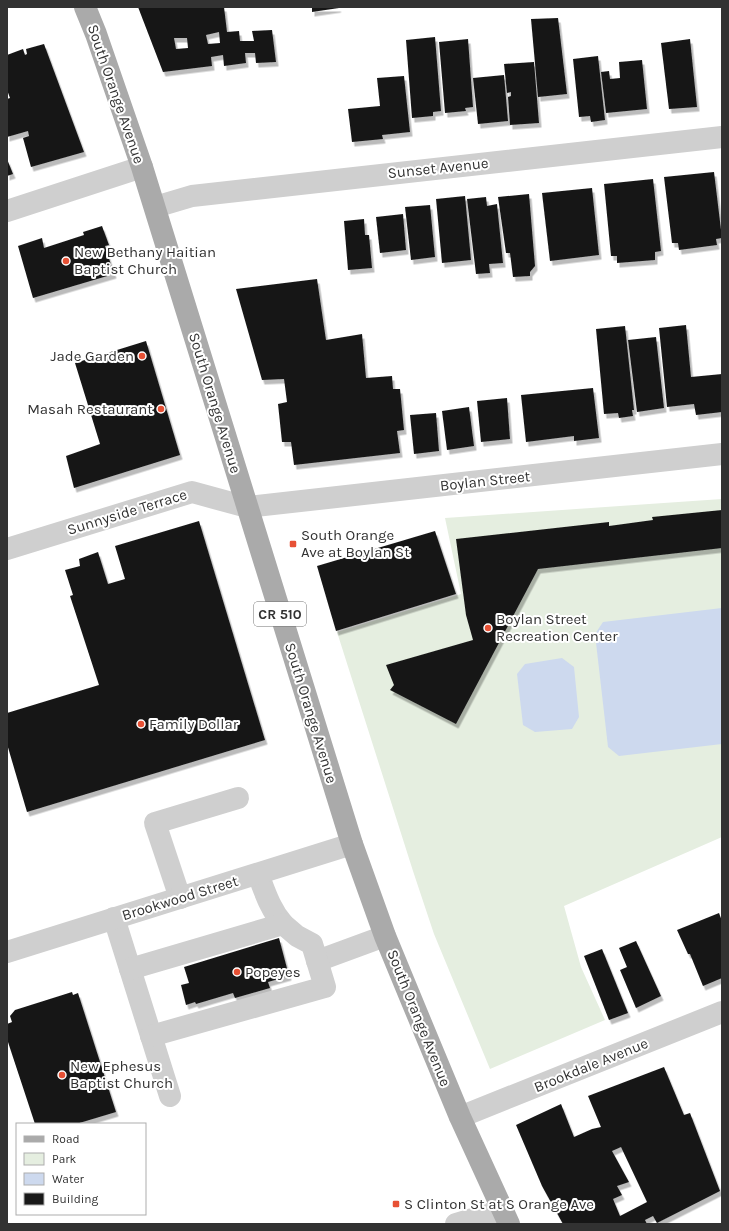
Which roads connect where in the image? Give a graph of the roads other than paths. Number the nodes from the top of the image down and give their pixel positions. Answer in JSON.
{"nodes":[{"id":1,"x":85,"y":7,"type":"edge"},
{"id":2,"x":722,"y":137,"type":"edge"},
{"id":3,"x":142,"y":167,"type":"junction"},
{"id":4,"x":155,"y":207,"type":"junction"},
{"id":5,"x":7,"y":211,"type":"edge"},
{"id":6,"x":722,"y":454,"type":"edge"},
{"id":7,"x":247,"y":507,"type":"junction"},
{"id":8,"x":7,"y":549,"type":"edge"},
{"id":9,"x":238,"y":798,"type":"dead end"},
{"id":10,"x":352,"y":844,"type":"junction"},
{"id":11,"x":258,"y":874,"type":"junction"},
{"id":12,"x":180,"y":898,"type":"junction"},
{"id":13,"x":114,"y":918,"type":"junction"},
{"id":14,"x":283,"y":924,"type":"junction"},
{"id":15,"x":385,"y":936,"type":"junction"},
{"id":16,"x":7,"y":952,"type":"edge"},
{"id":17,"x":317,"y":961,"type":"junction"},
{"id":18,"x":130,"y":969,"type":"junction"},
{"id":19,"x":722,"y":1012,"type":"edge"},
{"id":20,"x":151,"y":1036,"type":"junction"},
{"id":21,"x":170,"y":1096,"type":"dead end"},
{"id":22,"x":460,"y":1117,"type":"junction"},
{"id":23,"x":505,"y":1217,"type":"edge"},
{"id":24,"x":456,"y":1224,"type":"edge"}],
"edges":[{"from":1,"to":3,"type":"main road","name":"South Orange Avenue","number":"CR 510"},
{"from":2,"to":4,"type":"street","name":"Sunset Avenue"},
{"from":3,"to":4,"type":"main road","name":"South Orange Avenue","number":"CR 510"},
{"from":3,"to":5,"type":"street"},
{"from":4,"to":7,"type":"main road","name":"South Orange Avenue","number":"CR 510"},
{"from":6,"to":7,"type":"street","name":"Boylan Street"},
{"from":7,"to":8,"type":"street","name":"Sunnyside Terrace"},
{"from":7,"to":10,"type":"main road","name":"South Orange Avenue","number":"CR 510"},
{"from":9,"to":12,"type":"street"},
{"from":10,"to":11,"type":"street","name":"Brookwood Street"},
{"from":10,"to":15,"type":"main road","name":"South Orange Avenue","number":"CR 510"},
{"from":11,"to":12,"type":"street","name":"Brookwood Street"},
{"from":11,"to":14,"type":"street"},
{"from":12,"to":13,"type":"street","name":"Brookwood Street"},
{"from":13,"to":16,"type":"street","name":"Brookwood Street"},
{"from":13,"to":18,"type":"street"},
{"from":14,"to":17,"type":"street"},
{"from":14,"to":18,"type":"street"},
{"from":15,"to":17,"type":"street"},
{"from":15,"to":22,"type":"main road","name":"South Orange Avenue","number":"CR 510"},
{"from":17,"to":20,"type":"street"},
{"from":18,"to":20,"type":"street"},
{"from":19,"to":22,"type":"street","name":"Brookdale Avenue"},
{"from":20,"to":21,"type":"street"},
{"from":22,"to":23,"type":"main road","name":"South Orange Avenue","number":"CR 510"},
{"from":23,"to":24,"type":"street"}]}
